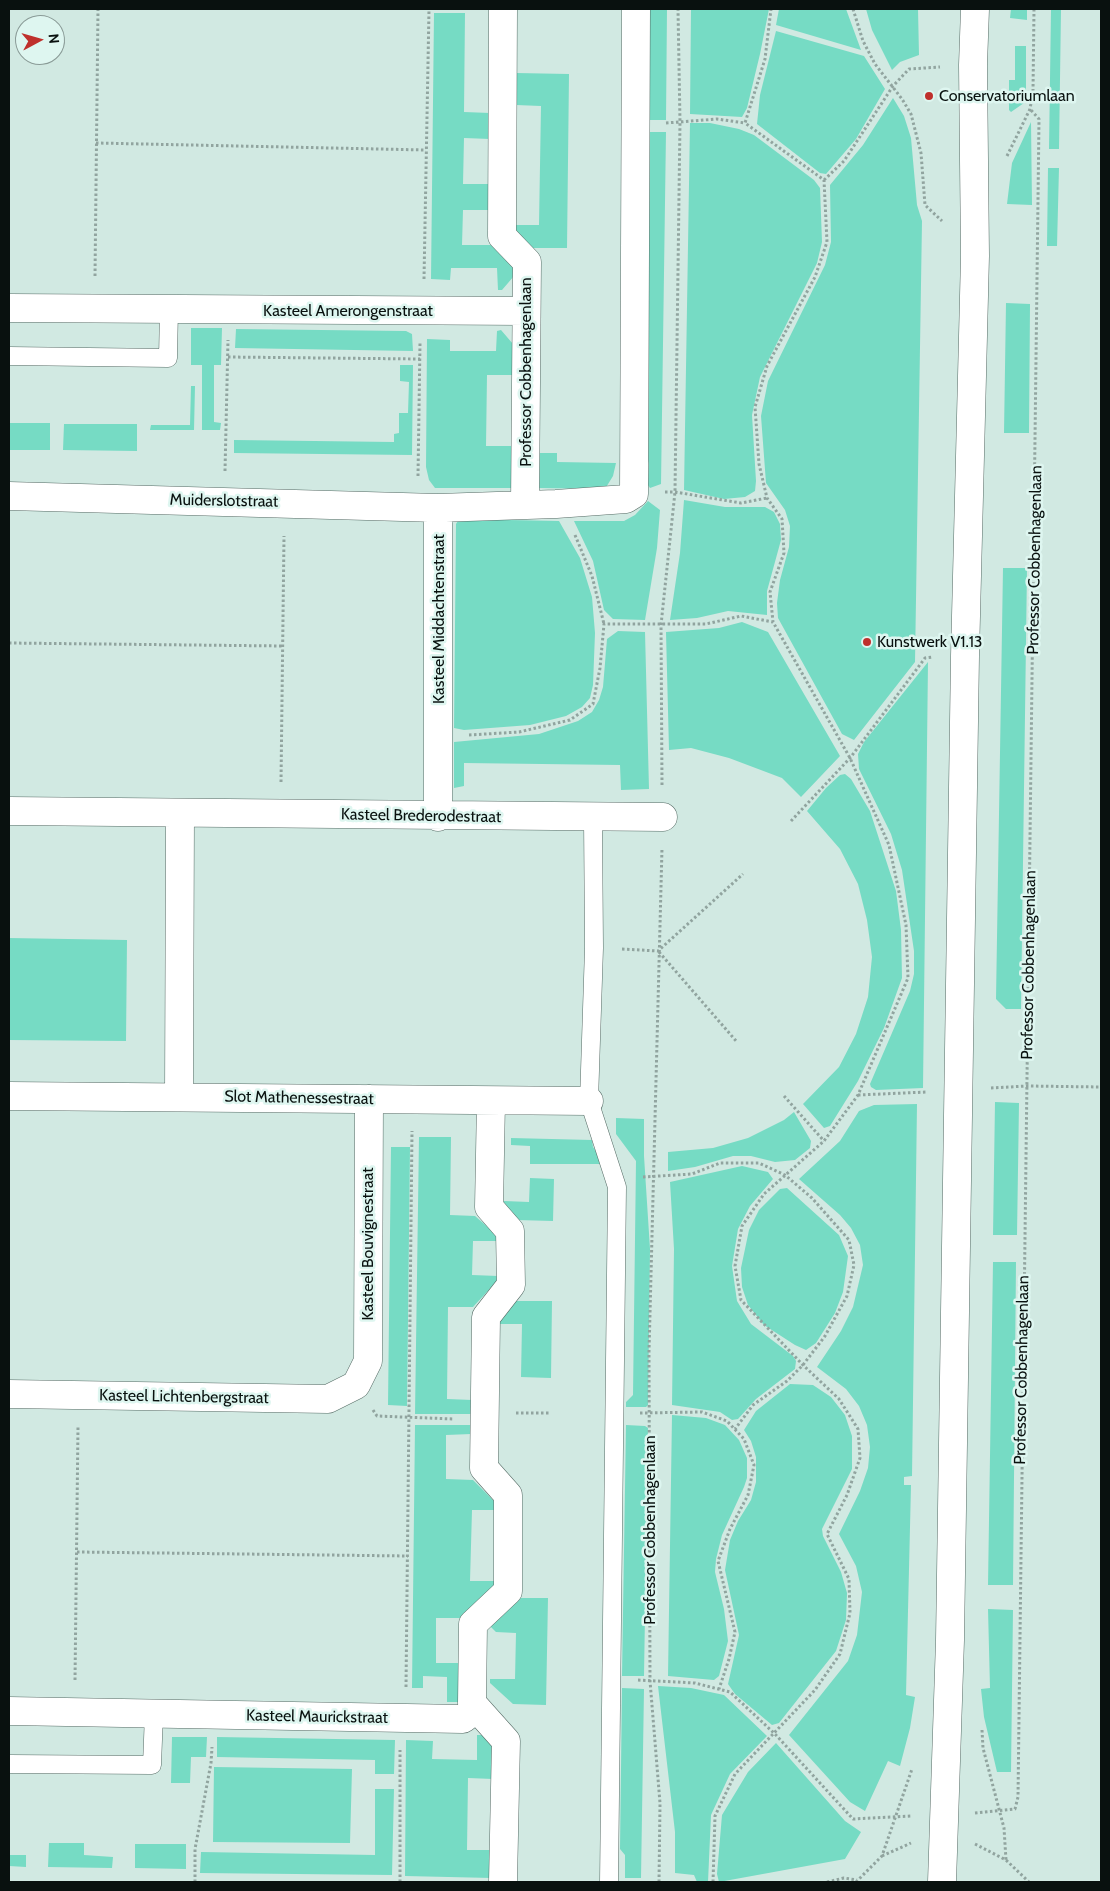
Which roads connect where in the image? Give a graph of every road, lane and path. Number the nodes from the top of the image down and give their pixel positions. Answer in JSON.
{"nodes":[{"id":1,"x":98,"y":9,"type":"edge"},
{"id":2,"x":429,"y":9,"type":"edge"},
{"id":3,"x":503,"y":9,"type":"edge"},
{"id":4,"x":636,"y":9,"type":"edge"},
{"id":5,"x":678,"y":9,"type":"edge"},
{"id":6,"x":771,"y":9,"type":"edge"},
{"id":7,"x":976,"y":9,"type":"edge"},
{"id":8,"x":973,"y":65,"type":"junction"},
{"id":9,"x":1030,"y":109,"type":"dead end"},
{"id":10,"x":680,"y":122,"type":"junction"},
{"id":11,"x":745,"y":123,"type":"junction"},
{"id":12,"x":636,"y":125,"type":"junction"},
{"id":13,"x":96,"y":143,"type":"junction"},
{"id":14,"x":426,"y":150,"type":"junction"},
{"id":15,"x":824,"y":180,"type":"junction"},
{"id":16,"x":9,"y":308,"type":"edge"},
{"id":17,"x":94,"y":308,"type":"junction"},
{"id":18,"x":169,"y":309,"type":"junction"},
{"id":19,"x":231,"y":310,"type":"junction"},
{"id":20,"x":526,"y":311,"type":"junction"},
{"id":21,"x":422,"y":312,"type":"junction"},
{"id":22,"x":9,"y":356,"type":"edge"},
{"id":23,"x":228,"y":357,"type":"junction"},
{"id":24,"x":420,"y":359,"type":"junction"},
{"id":25,"x":675,"y":492,"type":"junction"},
{"id":26,"x":634,"y":494,"type":"junction"},
{"id":27,"x":9,"y":496,"type":"edge"},
{"id":28,"x":767,"y":498,"type":"junction"},
{"id":29,"x":224,"y":501,"type":"junction"},
{"id":30,"x":285,"y":502,"type":"junction"},
{"id":31,"x":525,"y":504,"type":"junction"},
{"id":32,"x":556,"y":504,"type":"junction"},
{"id":33,"x":428,"y":507,"type":"junction"},
{"id":34,"x":773,"y":622,"type":"junction"},
{"id":35,"x":604,"y":624,"type":"junction"},
{"id":36,"x":9,"y":643,"type":"edge"},
{"id":37,"x":282,"y":646,"type":"junction"},
{"id":38,"x":964,"y":656,"type":"junction"},
{"id":39,"x":439,"y":736,"type":"junction"},
{"id":40,"x":850,"y":758,"type":"junction"},
{"id":41,"x":9,"y":811,"type":"edge"},
{"id":42,"x":180,"y":813,"type":"junction"},
{"id":43,"x":280,"y":814,"type":"junction"},
{"id":44,"x":438,"y":817,"type":"junction"},
{"id":45,"x":663,"y":817,"type":"dead end"},
{"id":46,"x":593,"y":818,"type":"junction"},
{"id":47,"x":791,"y":821,"type":"dead end"},
{"id":48,"x":742,"y":874,"type":"dead end"},
{"id":49,"x":594,"y":948,"type":"junction"},
{"id":50,"x":658,"y":951,"type":"junction"},
{"id":51,"x":737,"y":1042,"type":"dead end"},
{"id":52,"x":1027,"y":1086,"type":"junction"},
{"id":53,"x":1101,"y":1087,"type":"edge"},
{"id":54,"x":958,"y":1091,"type":"junction"},
{"id":55,"x":858,"y":1095,"type":"junction"},
{"id":56,"x":9,"y":1096,"type":"edge"},
{"id":57,"x":784,"y":1096,"type":"dead end"},
{"id":58,"x":179,"y":1097,"type":"junction"},
{"id":59,"x":369,"y":1099,"type":"junction"},
{"id":60,"x":412,"y":1099,"type":"junction"},
{"id":61,"x":491,"y":1101,"type":"junction"},
{"id":62,"x":590,"y":1101,"type":"junction"},
{"id":63,"x":824,"y":1141,"type":"junction"},
{"id":64,"x":785,"y":1174,"type":"junction"},
{"id":65,"x":614,"y":1177,"type":"junction"},
{"id":66,"x":652,"y":1177,"type":"junction"},
{"id":67,"x":803,"y":1366,"type":"junction"},
{"id":68,"x":356,"y":1385,"type":"junction"},
{"id":69,"x":9,"y":1394,"type":"edge"},
{"id":70,"x":79,"y":1396,"type":"junction"},
{"id":71,"x":650,"y":1413,"type":"junction"},
{"id":72,"x":615,"y":1414,"type":"junction"},
{"id":73,"x":409,"y":1418,"type":"junction"},
{"id":74,"x":485,"y":1420,"type":"junction"},
{"id":75,"x":735,"y":1429,"type":"junction"},
{"id":76,"x":77,"y":1552,"type":"junction"},
{"id":77,"x":408,"y":1556,"type":"junction"},
{"id":78,"x":612,"y":1680,"type":"junction"},
{"id":79,"x":650,"y":1680,"type":"junction"},
{"id":80,"x":719,"y":1689,"type":"junction"},
{"id":81,"x":476,"y":1709,"type":"junction"},
{"id":82,"x":9,"y":1711,"type":"edge"},
{"id":83,"x":74,"y":1712,"type":"junction"},
{"id":84,"x":154,"y":1714,"type":"junction"},
{"id":85,"x":214,"y":1715,"type":"junction"},
{"id":86,"x":405,"y":1719,"type":"junction"},
{"id":87,"x":982,"y":1729,"type":"dead end"},
{"id":88,"x":776,"y":1734,"type":"junction"},
{"id":89,"x":9,"y":1764,"type":"edge"},
{"id":90,"x":1000,"y":1812,"type":"junction"},
{"id":91,"x":946,"y":1816,"type":"junction"},
{"id":92,"x":882,"y":1856,"type":"dead end"},
{"id":93,"x":856,"y":1881,"type":"edge"},
{"id":94,"x":195,"y":1882,"type":"edge"},
{"id":95,"x":400,"y":1882,"type":"edge"},
{"id":96,"x":503,"y":1882,"type":"edge"},
{"id":97,"x":609,"y":1882,"type":"edge"},
{"id":98,"x":659,"y":1882,"type":"edge"},
{"id":99,"x":713,"y":1882,"type":"edge"},
{"id":100,"x":827,"y":1882,"type":"edge"},
{"id":101,"x":942,"y":1882,"type":"edge"},
{"id":102,"x":1029,"y":1882,"type":"edge"}],
"edges":[{"from":1,"to":13,"type":"path"},
{"from":2,"to":14,"type":"path"},
{"from":3,"to":20,"type":"street","name":"Professor Cobbenhagenlaan"},
{"from":4,"to":12,"type":"street"},
{"from":5,"to":10,"type":"path"},
{"from":6,"to":11,"type":"path"},
{"from":7,"to":8,"type":"street"},
{"from":8,"to":15,"type":"path"},
{"from":8,"to":38,"type":"street"},
{"from":9,"to":52,"type":"path","name":"Professor Cobbenhagenlaan"},
{"from":10,"to":11,"type":"path"},
{"from":10,"to":12,"type":"path"},
{"from":10,"to":25,"type":"path"},
{"from":11,"to":15,"type":"path"},
{"from":12,"to":26,"type":"street"},
{"from":13,"to":14,"type":"path"},
{"from":13,"to":17,"type":"path"},
{"from":14,"to":21,"type":"path"},
{"from":15,"to":28,"type":"path"},
{"from":16,"to":17,"type":"street","name":"Kasteel Amerongenstraat"},
{"from":17,"to":18,"type":"street","name":"Kasteel Amerongenstraat"},
{"from":18,"to":19,"type":"street","name":"Kasteel Amerongenstraat"},
{"from":18,"to":22,"type":"lane"},
{"from":19,"to":21,"type":"street","name":"Kasteel Amerongenstraat"},
{"from":19,"to":23,"type":"path"},
{"from":20,"to":21,"type":"street","name":"Kasteel Amerongenstraat"},
{"from":20,"to":31,"type":"street","name":"Professor Cobbenhagenlaan"},
{"from":21,"to":24,"type":"path"},
{"from":23,"to":24,"type":"path"},
{"from":23,"to":29,"type":"path"},
{"from":24,"to":33,"type":"path"},
{"from":25,"to":26,"type":"path"},
{"from":25,"to":28,"type":"path"},
{"from":26,"to":32,"type":"street"},
{"from":27,"to":29,"type":"street","name":"Muiderslotstraat"},
{"from":28,"to":34,"type":"path"},
{"from":29,"to":30,"type":"street","name":"Muiderslotstraat"},
{"from":30,"to":33,"type":"street","name":"Muiderslotstraat"},
{"from":30,"to":37,"type":"path"},
{"from":31,"to":32,"type":"street"},
{"from":31,"to":33,"type":"street"},
{"from":32,"to":35,"type":"path"},
{"from":33,"to":39,"type":"street","name":"Kasteel Middachtenstraat"},
{"from":34,"to":35,"type":"path"},
{"from":34,"to":40,"type":"path"},
{"from":35,"to":39,"type":"path"},
{"from":36,"to":37,"type":"path"},
{"from":37,"to":43,"type":"path"},
{"from":38,"to":40,"type":"path"},
{"from":38,"to":54,"type":"street"},
{"from":39,"to":44,"type":"street","name":"Kasteel Middachtenstraat"},
{"from":40,"to":47,"type":"path"},
{"from":40,"to":55,"type":"path"},
{"from":41,"to":42,"type":"street","name":"Kasteel Brederodestraat"},
{"from":42,"to":43,"type":"street","name":"Kasteel Brederodestraat"},
{"from":42,"to":58,"type":"street"},
{"from":43,"to":44,"type":"street","name":"Kasteel Brederodestraat"},
{"from":44,"to":46,"type":"street","name":"Kasteel Brederodestraat"},
{"from":45,"to":46,"type":"street","name":"Kasteel Brederodestraat"},
{"from":46,"to":49,"type":"lane"},
{"from":48,"to":50,"type":"path"},
{"from":49,"to":50,"type":"path"},
{"from":49,"to":62,"type":"lane"},
{"from":50,"to":51,"type":"path"},
{"from":52,"to":53,"type":"path"},
{"from":52,"to":54,"type":"path"},
{"from":52,"to":90,"type":"path","name":"Professor Cobbenhagenlaan"},
{"from":54,"to":55,"type":"path"},
{"from":54,"to":91,"type":"street"},
{"from":55,"to":63,"type":"path"},
{"from":56,"to":58,"type":"street","name":"Slot Mathenessestraat"},
{"from":57,"to":63,"type":"path"},
{"from":58,"to":59,"type":"street","name":"Slot Mathenessestraat"},
{"from":59,"to":60,"type":"street","name":"Slot Mathenessestraat"},
{"from":59,"to":68,"type":"street","name":"Kasteel Bouvignestraat"},
{"from":60,"to":61,"type":"street","name":"Slot Mathenessestraat"},
{"from":60,"to":73,"type":"path"},
{"from":61,"to":62,"type":"street","name":"Slot Mathenessestraat"},
{"from":61,"to":74,"type":"street"},
{"from":62,"to":65,"type":"lane"},
{"from":63,"to":64,"type":"path"},
{"from":64,"to":66,"type":"path"},
{"from":64,"to":67,"type":"path"},
{"from":64,"to":67,"type":"path"},
{"from":65,"to":66,"type":"path"},
{"from":65,"to":72,"type":"lane"},
{"from":66,"to":71,"type":"path","name":"Professor Cobbenhagenlaan"},
{"from":67,"to":75,"type":"path"},
{"from":67,"to":88,"type":"path"},
{"from":68,"to":70,"type":"street","name":"Kasteel Lichtenbergstraat"},
{"from":68,"to":73,"type":"path"},
{"from":69,"to":70,"type":"street","name":"Kasteel Lichtenbergstraat"},
{"from":70,"to":76,"type":"path"},
{"from":71,"to":72,"type":"path"},
{"from":71,"to":75,"type":"path"},
{"from":71,"to":79,"type":"path","name":"Professor Cobbenhagenlaan"},
{"from":72,"to":78,"type":"lane"},
{"from":73,"to":74,"type":"path"},
{"from":73,"to":77,"type":"path"},
{"from":74,"to":81,"type":"street"},
{"from":75,"to":80,"type":"path"},
{"from":76,"to":77,"type":"path"},
{"from":76,"to":83,"type":"path"},
{"from":77,"to":86,"type":"path"},
{"from":78,"to":79,"type":"path"},
{"from":78,"to":97,"type":"lane"},
{"from":79,"to":80,"type":"path"},
{"from":79,"to":98,"type":"path","name":"Professor Cobbenhagenlaan"},
{"from":80,"to":88,"type":"path"},
{"from":81,"to":86,"type":"street","name":"Kasteel Maurickstraat"},
{"from":81,"to":96,"type":"street"},
{"from":82,"to":83,"type":"street","name":"Kasteel Maurickstraat"},
{"from":83,"to":84,"type":"street","name":"Kasteel Maurickstraat"},
{"from":84,"to":85,"type":"street","name":"Kasteel Maurickstraat"},
{"from":84,"to":89,"type":"lane"},
{"from":85,"to":86,"type":"street","name":"Kasteel Maurickstraat"},
{"from":85,"to":94,"type":"path"},
{"from":86,"to":95,"type":"path"},
{"from":87,"to":90,"type":"path"},
{"from":88,"to":91,"type":"path"},
{"from":88,"to":99,"type":"path"},
{"from":90,"to":91,"type":"path"},
{"from":90,"to":102,"type":"path"},
{"from":91,"to":101,"type":"street"},
{"from":92,"to":93,"type":"path"},
{"from":93,"to":100,"type":"path"}]}
